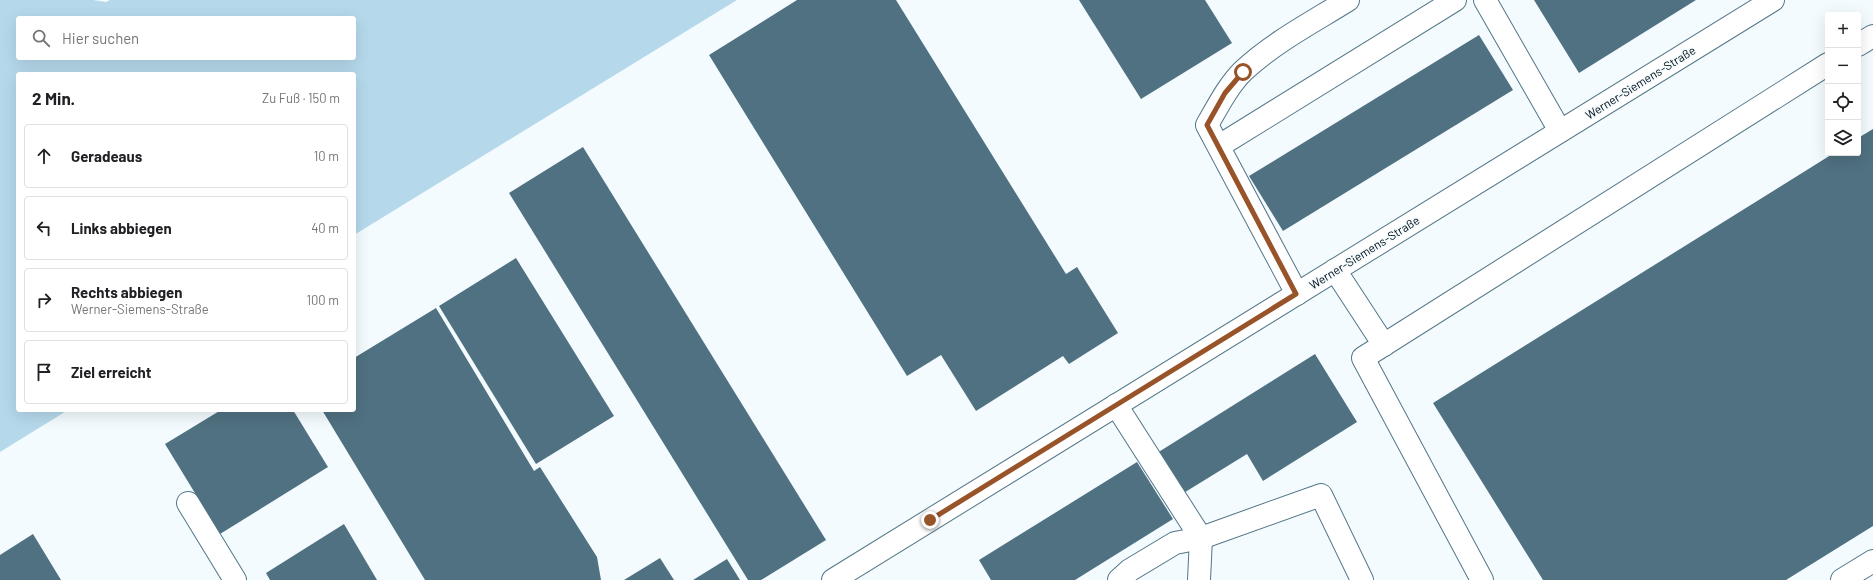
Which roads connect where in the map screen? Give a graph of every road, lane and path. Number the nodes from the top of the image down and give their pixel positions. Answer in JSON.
{"nodes":[{"id":1,"x":1348,"y":0,"type":"edge"},
{"id":2,"x":1455,"y":0,"type":"edge"},
{"id":3,"x":1485,"y":0,"type":"edge"},
{"id":4,"x":1773,"y":0,"type":"edge"},
{"id":5,"x":1873,"y":36,"type":"edge"},
{"id":6,"x":1861,"y":43,"type":"edge"},
{"id":7,"x":1825,"y":66,"type":"edge"},
{"id":8,"x":1560,"y":131,"type":"junction"},
{"id":9,"x":1219,"y":146,"type":"junction"},
{"id":10,"x":1335,"y":270,"type":"junction"},
{"id":11,"x":1296,"y":294,"type":"junction"},
{"id":12,"x":1384,"y":345,"type":"junction"},
{"id":13,"x":1116,"y":405,"type":"junction"},
{"id":14,"x":188,"y":503,"type":"dead end"},
{"id":15,"x":1201,"y":538,"type":"junction"},
{"id":16,"x":1873,"y":561,"type":"edge"},
{"id":17,"x":235,"y":580,"type":"edge"},
{"id":18,"x":833,"y":580,"type":"edge"},
{"id":19,"x":1119,"y":580,"type":"edge"},
{"id":20,"x":1199,"y":580,"type":"edge"},
{"id":21,"x":1362,"y":580,"type":"edge"},
{"id":22,"x":1482,"y":580,"type":"edge"},
{"id":23,"x":1842,"y":580,"type":"edge"}],
"edges":[{"from":1,"to":9,"type":"street"},
{"from":2,"to":9,"type":"street"},
{"from":3,"to":8,"type":"street"},
{"from":4,"to":8,"type":"street","name":"Werner-Siemens-Straße"},
{"from":5,"to":6,"type":"street"},
{"from":7,"to":12,"type":"street"},
{"from":8,"to":10,"type":"street","name":"Werner-Siemens-Straße"},
{"from":9,"to":11,"type":"street"},
{"from":10,"to":11,"type":"street","name":"Werner-Siemens-Straße"},
{"from":10,"to":12,"type":"street"},
{"from":11,"to":13,"type":"street","name":"Werner-Siemens-Straße"},
{"from":12,"to":22,"type":"street"},
{"from":13,"to":15,"type":"street"},
{"from":13,"to":18,"type":"street","name":"Werner-Siemens-Straße"},
{"from":14,"to":17,"type":"street"},
{"from":15,"to":19,"type":"street"},
{"from":15,"to":20,"type":"street"},
{"from":15,"to":21,"type":"street"},
{"from":16,"to":23,"type":"street"}]}
